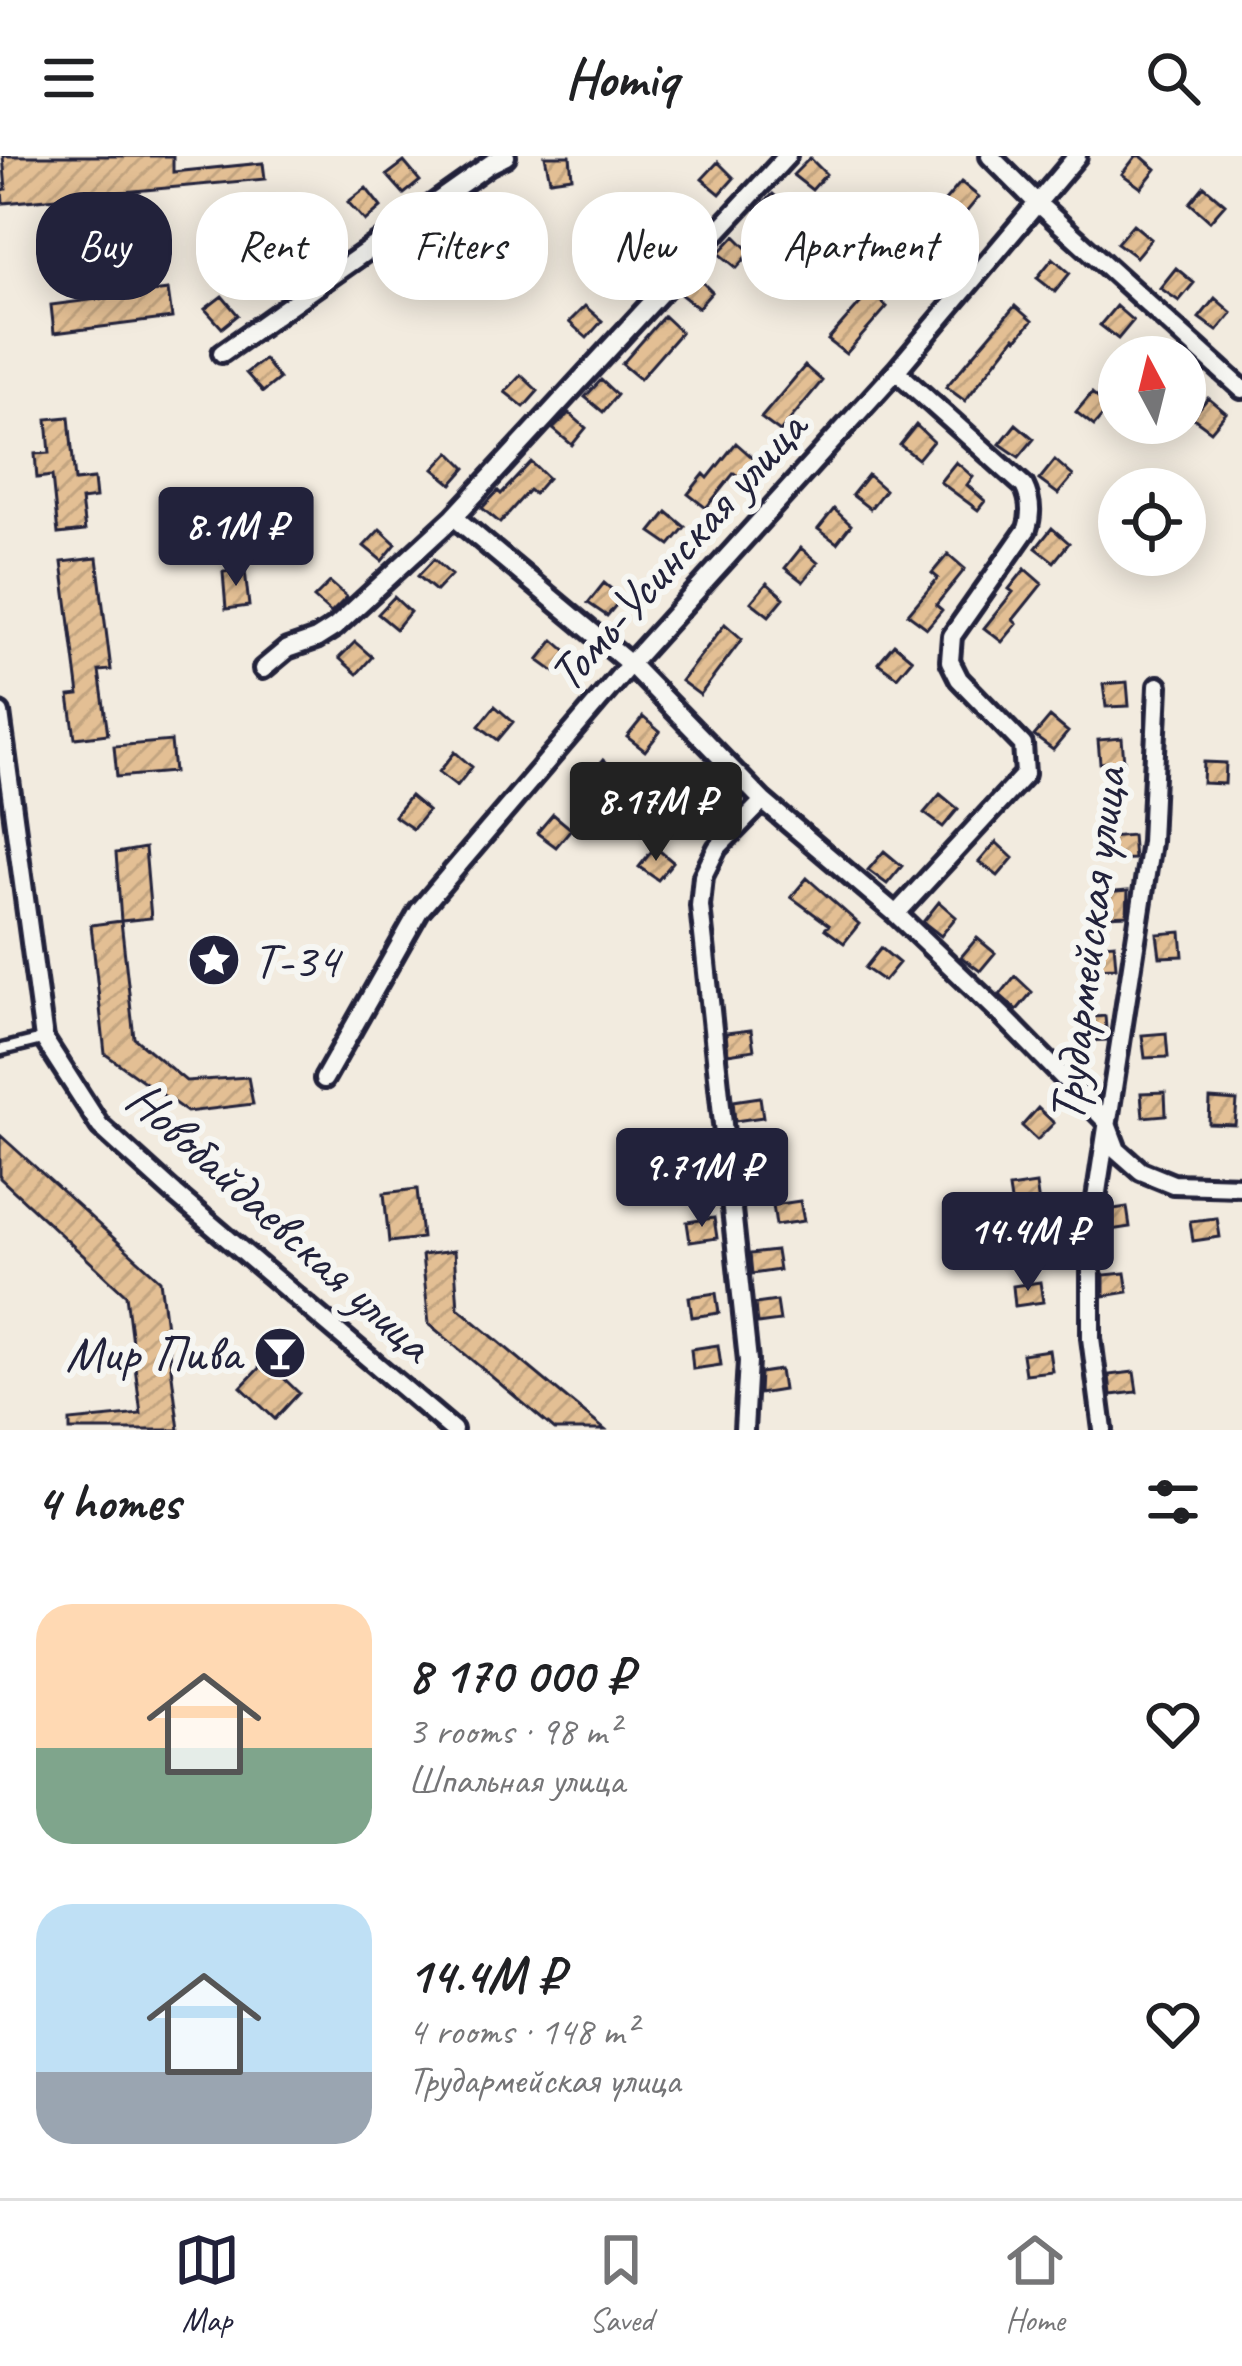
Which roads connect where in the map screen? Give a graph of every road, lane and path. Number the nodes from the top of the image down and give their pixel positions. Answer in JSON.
{"nodes":[{"id":1,"x":506,"y":156,"type":"edge"},
{"id":2,"x":787,"y":156,"type":"edge"},
{"id":3,"x":990,"y":156,"type":"edge"},
{"id":4,"x":1077,"y":156,"type":"edge"},
{"id":5,"x":1037,"y":203,"type":"junction"},
{"id":6,"x":222,"y":353,"type":"dead end"},
{"id":7,"x":896,"y":371,"type":"junction"},
{"id":8,"x":1242,"y":388,"type":"edge"},
{"id":9,"x":454,"y":517,"type":"junction"},
{"id":10,"x":630,"y":664,"type":"junction"},
{"id":11,"x":263,"y":669,"type":"dead end"},
{"id":12,"x":1158,"y":686,"type":"dead end"},
{"id":13,"x":0,"y":713,"type":"edge"},
{"id":14,"x":764,"y":801,"type":"junction"},
{"id":15,"x":896,"y":914,"type":"junction"},
{"id":16,"x":44,"y":1039,"type":"junction"},
{"id":17,"x":0,"y":1050,"type":"edge"},
{"id":18,"x":324,"y":1079,"type":"dead end"},
{"id":19,"x":1106,"y":1121,"type":"junction"},
{"id":20,"x":1242,"y":1186,"type":"edge"},
{"id":21,"x":453,"y":1430,"type":"edge"},
{"id":22,"x":744,"y":1430,"type":"edge"},
{"id":23,"x":1103,"y":1430,"type":"edge"}],
"edges":[{"from":1,"to":6,"type":"street"},
{"from":2,"to":9,"type":"street"},
{"from":3,"to":5,"type":"street"},
{"from":4,"to":5,"type":"street","name":"Томь-Усинская улица"},
{"from":5,"to":7,"type":"street","name":"Томь-Усинская улица"},
{"from":5,"to":8,"type":"street"},
{"from":7,"to":10,"type":"street","name":"Томь-Усинская улица"},
{"from":7,"to":15,"type":"street"},
{"from":9,"to":10,"type":"street"},
{"from":9,"to":11,"type":"street"},
{"from":10,"to":14,"type":"street"},
{"from":10,"to":18,"type":"street","name":"Томь-Усинская улица"},
{"from":12,"to":19,"type":"street","name":"Трудармейская улица"},
{"from":13,"to":16,"type":"street","name":"Новобайдаевская улица"},
{"from":14,"to":15,"type":"street"},
{"from":14,"to":22,"type":"street"},
{"from":15,"to":19,"type":"street"},
{"from":16,"to":17,"type":"lane"},
{"from":16,"to":21,"type":"street","name":"Новобайдаевская улица"},
{"from":19,"to":20,"type":"street"},
{"from":19,"to":23,"type":"street","name":"Трудармейская улица"}]}
